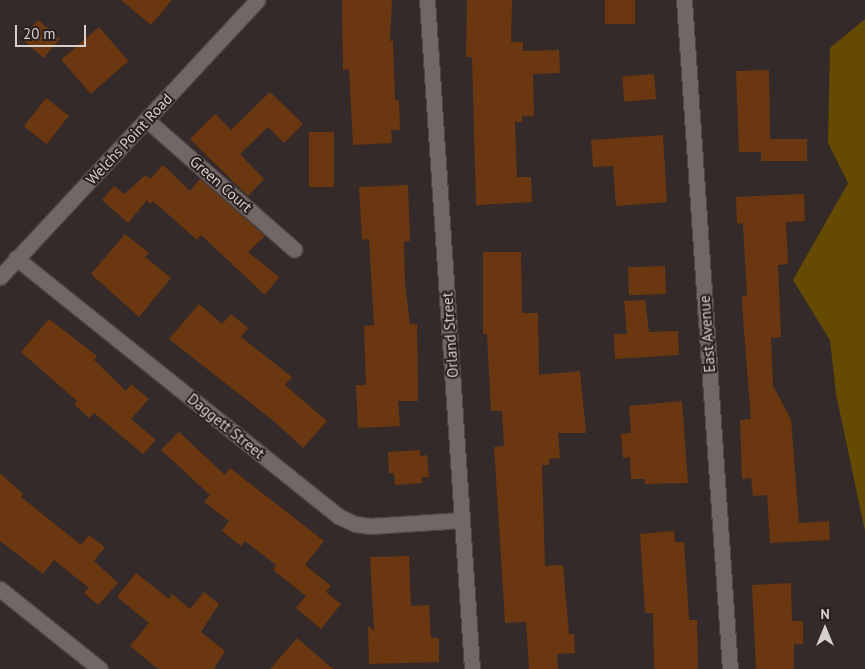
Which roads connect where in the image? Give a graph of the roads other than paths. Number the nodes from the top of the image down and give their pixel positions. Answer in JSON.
{"nodes":[{"id":1,"x":258,"y":0,"type":"edge"},
{"id":2,"x":427,"y":0,"type":"edge"},
{"id":3,"x":684,"y":0,"type":"edge"},
{"id":4,"x":147,"y":120,"type":"junction"},
{"id":5,"x":294,"y":249,"type":"dead end"},
{"id":6,"x":16,"y":258,"type":"junction"},
{"id":7,"x":0,"y":277,"type":"edge"},
{"id":8,"x":462,"y":520,"type":"junction"},
{"id":9,"x":0,"y":589,"type":"edge"},
{"id":10,"x":100,"y":669,"type":"edge"},
{"id":11,"x":472,"y":669,"type":"edge"},
{"id":12,"x":730,"y":669,"type":"edge"}],
"edges":[{"from":1,"to":4,"type":"street","name":"Welchs Point Road"},
{"from":2,"to":8,"type":"street","name":"Orland Street"},
{"from":3,"to":12,"type":"street","name":"East Avenue"},
{"from":4,"to":5,"type":"street","name":"Green Court"},
{"from":4,"to":6,"type":"street","name":"Welchs Point Road"},
{"from":6,"to":7,"type":"street","name":"Welchs Point Road"},
{"from":6,"to":8,"type":"street","name":"Daggett Street"},
{"from":8,"to":11,"type":"street","name":"Orland Street"},
{"from":9,"to":10,"type":"street"}]}
